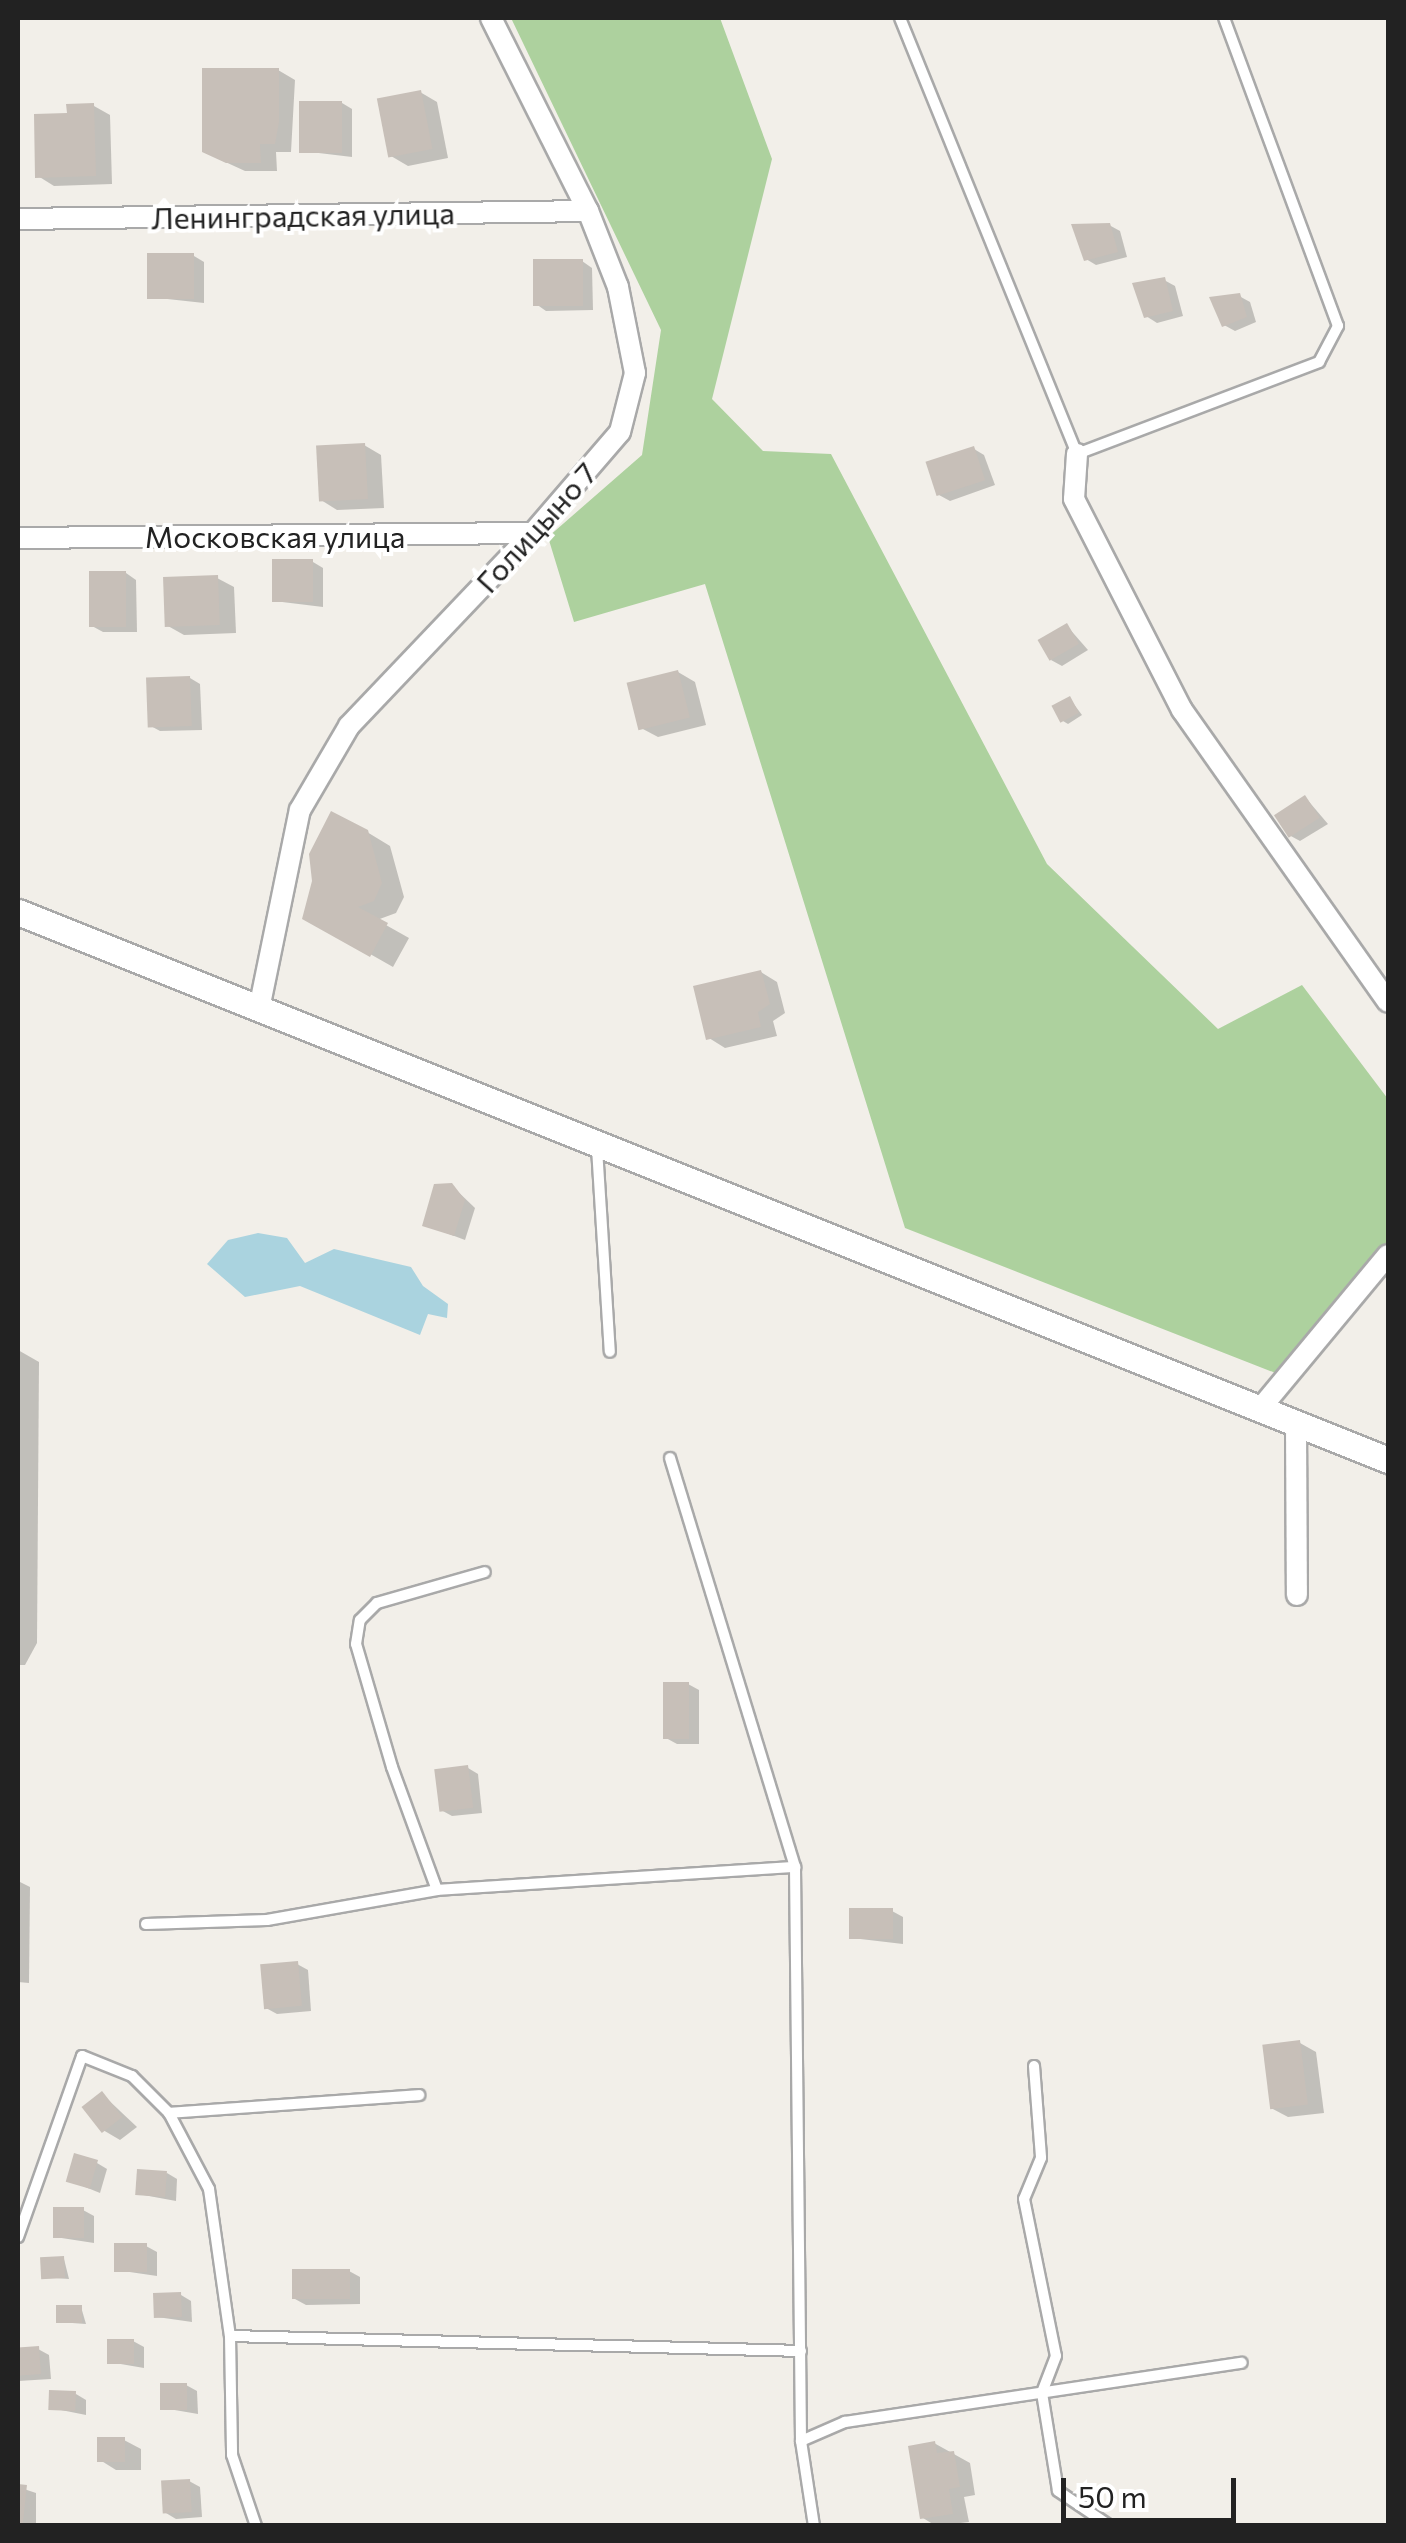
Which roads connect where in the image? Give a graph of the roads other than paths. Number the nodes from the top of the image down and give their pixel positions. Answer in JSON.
{"nodes":[{"id":1,"x":491,"y":18,"type":"edge"},
{"id":2,"x":900,"y":18,"type":"edge"},
{"id":3,"x":1224,"y":18,"type":"edge"},
{"id":4,"x":588,"y":211,"type":"junction"},
{"id":5,"x":18,"y":219,"type":"edge"},
{"id":6,"x":1076,"y":454,"type":"junction"},
{"id":7,"x":534,"y":534,"type":"junction"},
{"id":8,"x":18,"y":538,"type":"edge"},
{"id":9,"x":18,"y":912,"type":"edge"},
{"id":10,"x":1388,"y":1002,"type":"edge"},
{"id":11,"x":259,"y":1009,"type":"junction"},
{"id":12,"x":596,"y":1142,"type":"junction"},
{"id":13,"x":1388,"y":1255,"type":"edge"},
{"id":14,"x":610,"y":1352,"type":"dead end"},
{"id":15,"x":1260,"y":1409,"type":"junction"},
{"id":16,"x":1296,"y":1423,"type":"junction"},
{"id":17,"x":670,"y":1458,"type":"dead end"},
{"id":18,"x":1388,"y":1460,"type":"edge"},
{"id":19,"x":485,"y":1572,"type":"dead end"},
{"id":20,"x":1298,"y":1595,"type":"dead end"},
{"id":21,"x":794,"y":1867,"type":"junction"},
{"id":22,"x":438,"y":1890,"type":"junction"},
{"id":23,"x":146,"y":1924,"type":"dead end"},
{"id":24,"x":1034,"y":2066,"type":"dead end"},
{"id":25,"x":419,"y":2095,"type":"dead end"},
{"id":26,"x":169,"y":2114,"type":"junction"},
{"id":27,"x":18,"y":2236,"type":"edge"},
{"id":28,"x":230,"y":2336,"type":"junction"},
{"id":29,"x":801,"y":2352,"type":"junction"},
{"id":30,"x":1242,"y":2363,"type":"dead end"},
{"id":31,"x":1042,"y":2393,"type":"junction"},
{"id":32,"x":800,"y":2441,"type":"junction"},
{"id":33,"x":256,"y":2526,"type":"edge"},
{"id":34,"x":814,"y":2526,"type":"edge"},
{"id":35,"x":1110,"y":2526,"type":"edge"}],
"edges":[{"from":1,"to":4,"type":"street","name":"Голицыно 7"},
{"from":2,"to":6,"type":"lane"},
{"from":3,"to":6,"type":"lane"},
{"from":4,"to":5,"type":"street","name":"Ленинградская улица"},
{"from":4,"to":7,"type":"street","name":"Голицыно 7"},
{"from":6,"to":10,"type":"street"},
{"from":7,"to":8,"type":"street","name":"Московская улица"},
{"from":7,"to":11,"type":"street","name":"Голицыно 7"},
{"from":9,"to":11,"type":"street"},
{"from":11,"to":12,"type":"street"},
{"from":12,"to":14,"type":"lane"},
{"from":12,"to":15,"type":"street"},
{"from":13,"to":15,"type":"street"},
{"from":15,"to":16,"type":"street"},
{"from":16,"to":18,"type":"street"},
{"from":16,"to":20,"type":"street"},
{"from":17,"to":21,"type":"lane"},
{"from":19,"to":22,"type":"lane"},
{"from":21,"to":22,"type":"lane"},
{"from":21,"to":29,"type":"lane"},
{"from":22,"to":23,"type":"lane"},
{"from":24,"to":31,"type":"lane"},
{"from":25,"to":26,"type":"lane"},
{"from":26,"to":27,"type":"lane"},
{"from":26,"to":28,"type":"lane"},
{"from":28,"to":29,"type":"lane"},
{"from":28,"to":33,"type":"lane"},
{"from":29,"to":32,"type":"lane"},
{"from":30,"to":31,"type":"lane"},
{"from":31,"to":32,"type":"lane"},
{"from":31,"to":35,"type":"lane"},
{"from":32,"to":34,"type":"lane"}]}
